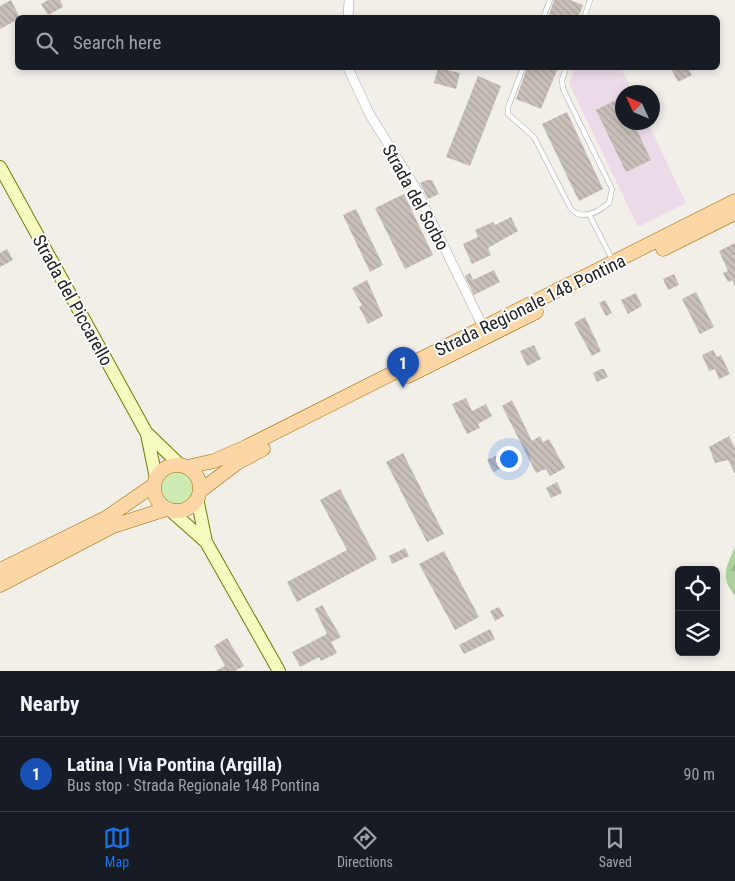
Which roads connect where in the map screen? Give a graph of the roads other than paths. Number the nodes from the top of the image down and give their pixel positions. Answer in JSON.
{"nodes":[{"id":1,"x":350,"y":0,"type":"edge"},
{"id":2,"x":550,"y":0,"type":"edge"},
{"id":3,"x":590,"y":0,"type":"edge"},
{"id":4,"x":348,"y":15,"type":"edge"},
{"id":5,"x":544,"y":15,"type":"edge"},
{"id":6,"x":585,"y":15,"type":"edge"},
{"id":7,"x":349,"y":70,"type":"edge"},
{"id":8,"x":523,"y":70,"type":"edge"},
{"id":9,"x":565,"y":70,"type":"edge"},
{"id":10,"x":0,"y":167,"type":"edge"},
{"id":11,"x":735,"y":201,"type":"edge"},
{"id":12,"x":735,"y":213,"type":"edge"},
{"id":13,"x":589,"y":214,"type":"junction"},
{"id":14,"x":614,"y":263,"type":"junction"},
{"id":15,"x":484,"y":327,"type":"junction"},
{"id":16,"x":146,"y":432,"type":"junction"},
{"id":17,"x":183,"y":466,"type":"junction"},
{"id":18,"x":155,"y":481,"type":"junction"},
{"id":19,"x":198,"y":495,"type":"junction"},
{"id":20,"x":168,"y":509,"type":"junction"},
{"id":21,"x":206,"y":542,"type":"junction"},
{"id":22,"x":0,"y":570,"type":"edge"},
{"id":23,"x":0,"y":585,"type":"edge"},
{"id":24,"x":278,"y":671,"type":"edge"}],
"edges":[{"from":1,"to":4,"type":"street"},
{"from":2,"to":5,"type":"lane"},
{"from":3,"to":6,"type":"lane"},
{"from":7,"to":15,"type":"street","name":"Strada del Sorbo"},
{"from":8,"to":13,"type":"lane"},
{"from":9,"to":13,"type":"lane"},
{"from":10,"to":16,"type":"street","name":"Strada del Piccarello"},
{"from":11,"to":14,"type":"main road","name":"Strada Regionale 148 Pontina"},
{"from":12,"to":19,"type":"main road","name":"Strada Regionale 148 Pontina"},
{"from":13,"to":14,"type":"lane"},
{"from":14,"to":15,"type":"main road","name":"Strada Regionale 148 Pontina"},
{"from":15,"to":17,"type":"main road","name":"Strada Regionale 148 Pontina"},
{"from":16,"to":17,"type":"street","name":"Strada del Piccarello"},
{"from":16,"to":18,"type":"street","name":"Strada del Piccarello"},
{"from":17,"to":18,"type":"main road","name":"Strada Regionale 148 Pontina"},
{"from":17,"to":19,"type":"main road"},
{"from":18,"to":20,"type":"main road"},
{"from":18,"to":22,"type":"main road","name":"Strada Regionale 148 Pontina"},
{"from":19,"to":20,"type":"main road","name":"Strada Regionale 148 Pontina"},
{"from":19,"to":21,"type":"street"},
{"from":20,"to":21,"type":"street"},
{"from":20,"to":23,"type":"main road","name":"Strada Regionale 148 Pontina"},
{"from":21,"to":24,"type":"street"}]}
